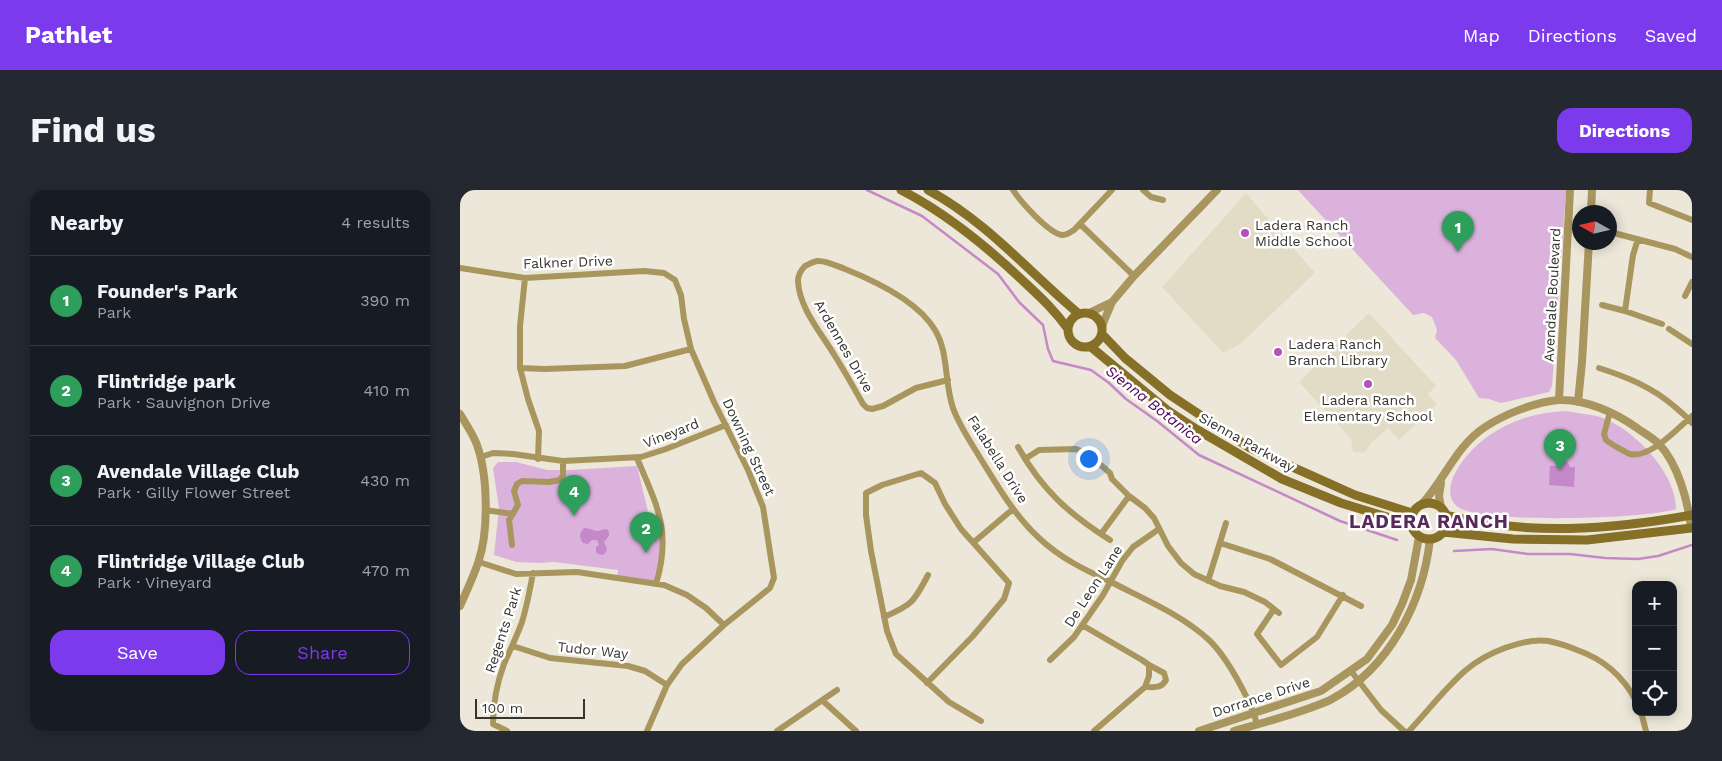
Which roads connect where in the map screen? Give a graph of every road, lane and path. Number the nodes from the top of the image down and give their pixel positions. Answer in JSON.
{"nodes":[{"id":1,"x":901,"y":190,"type":"edge"},
{"id":2,"x":928,"y":190,"type":"edge"},
{"id":3,"x":1012,"y":190,"type":"edge"},
{"id":4,"x":1112,"y":190,"type":"edge"},
{"id":5,"x":1143,"y":190,"type":"edge"},
{"id":6,"x":1217,"y":190,"type":"edge"},
{"id":7,"x":1570,"y":190,"type":"edge"},
{"id":8,"x":1592,"y":190,"type":"edge"},
{"id":9,"x":1650,"y":190,"type":"edge"},
{"id":10,"x":1163,"y":200,"type":"dead end"},
{"id":11,"x":1591,"y":205,"type":"edge"},
{"id":12,"x":1692,"y":220,"type":"edge"},
{"id":13,"x":1080,"y":224,"type":"junction"},
{"id":14,"x":1617,"y":234,"type":"edge"},
{"id":15,"x":1638,"y":239,"type":"junction"},
{"id":16,"x":1589,"y":250,"type":"edge"},
{"id":17,"x":1692,"y":257,"type":"edge"},
{"id":18,"x":809,"y":264,"type":"joint"},
{"id":19,"x":460,"y":268,"type":"edge"},
{"id":20,"x":1134,"y":276,"type":"junction"},
{"id":21,"x":525,"y":278,"type":"junction"},
{"id":22,"x":675,"y":280,"type":"joint"},
{"id":23,"x":1692,"y":282,"type":"edge"},
{"id":24,"x":1685,"y":296,"type":"dead end"},
{"id":25,"x":1112,"y":302,"type":"junction"},
{"id":26,"x":1602,"y":305,"type":"dead end"},
{"id":27,"x":1625,"y":311,"type":"junction"},
{"id":28,"x":1084,"y":313,"type":"junction"},
{"id":29,"x":1662,"y":324,"type":"dead end"},
{"id":30,"x":1068,"y":329,"type":"junction"},
{"id":31,"x":1669,"y":329,"type":"dead end"},
{"id":32,"x":1102,"y":331,"type":"junction"},
{"id":33,"x":1692,"y":344,"type":"edge"},
{"id":34,"x":1091,"y":347,"type":"junction"},
{"id":35,"x":691,"y":348,"type":"junction"},
{"id":36,"x":520,"y":368,"type":"junction"},
{"id":37,"x":1599,"y":368,"type":"dead end"},
{"id":38,"x":948,"y":380,"type":"junction"},
{"id":39,"x":1559,"y":400,"type":"junction"},
{"id":40,"x":1578,"y":402,"type":"junction"},
{"id":41,"x":1610,"y":412,"type":"junction"},
{"id":42,"x":460,"y":414,"type":"edge"},
{"id":43,"x":1691,"y":419,"type":"edge"},
{"id":44,"x":726,"y":425,"type":"junction"},
{"id":45,"x":1659,"y":444,"type":"junction"},
{"id":46,"x":1018,"y":447,"type":"dead end"},
{"id":47,"x":480,"y":457,"type":"junction"},
{"id":48,"x":637,"y":458,"type":"junction"},
{"id":49,"x":538,"y":459,"type":"junction"},
{"id":50,"x":1025,"y":459,"type":"junction"},
{"id":51,"x":563,"y":461,"type":"junction"},
{"id":52,"x":1441,"y":481,"type":"junction"},
{"id":53,"x":1121,"y":488,"type":"junction"},
{"id":54,"x":1112,"y":490,"type":"dead end"},
{"id":55,"x":1129,"y":496,"type":"junction"},
{"id":56,"x":1422,"y":504,"type":"junction"},
{"id":57,"x":1013,"y":509,"type":"junction"},
{"id":58,"x":485,"y":510,"type":"junction"},
{"id":59,"x":1443,"y":511,"type":"junction"},
{"id":60,"x":1412,"y":513,"type":"junction"},
{"id":61,"x":513,"y":514,"type":"junction"},
{"id":62,"x":1691,"y":516,"type":"edge"},
{"id":63,"x":1226,"y":523,"type":"dead end"},
{"id":64,"x":1410,"y":524,"type":"junction"},
{"id":65,"x":1691,"y":528,"type":"edge"},
{"id":66,"x":1159,"y":529,"type":"junction"},
{"id":67,"x":1443,"y":532,"type":"junction"},
{"id":68,"x":1101,"y":534,"type":"junction"},
{"id":69,"x":1419,"y":537,"type":"junction"},
{"id":70,"x":1430,"y":539,"type":"junction"},
{"id":71,"x":1110,"y":540,"type":"dead end"},
{"id":72,"x":974,"y":542,"type":"junction"},
{"id":73,"x":1220,"y":543,"type":"junction"},
{"id":74,"x":512,"y":545,"type":"dead end"},
{"id":75,"x":479,"y":562,"type":"junction"},
{"id":76,"x":533,"y":573,"type":"junction"},
{"id":77,"x":928,"y":575,"type":"dead end"},
{"id":78,"x":1208,"y":581,"type":"junction"},
{"id":79,"x":1110,"y":582,"type":"junction"},
{"id":80,"x":656,"y":584,"type":"junction"},
{"id":81,"x":1343,"y":595,"type":"junction"},
{"id":82,"x":460,"y":606,"type":"edge"},
{"id":83,"x":1361,"y":606,"type":"dead end"},
{"id":84,"x":884,"y":617,"type":"junction"},
{"id":85,"x":1082,"y":625,"type":"junction"},
{"id":86,"x":724,"y":626,"type":"junction"},
{"id":87,"x":513,"y":646,"type":"junction"},
{"id":88,"x":1050,"y":660,"type":"dead end"},
{"id":89,"x":1148,"y":665,"type":"junction"},
{"id":90,"x":1351,"y":671,"type":"junction"},
{"id":91,"x":1359,"y":682,"type":"junction"},
{"id":92,"x":927,"y":683,"type":"junction"},
{"id":93,"x":667,"y":685,"type":"junction"},
{"id":94,"x":1145,"y":687,"type":"junction"},
{"id":95,"x":837,"y":690,"type":"dead end"},
{"id":96,"x":1632,"y":695,"type":"edge"},
{"id":97,"x":823,"y":701,"type":"junction"},
{"id":98,"x":1254,"y":713,"type":"junction"},
{"id":99,"x":1642,"y":716,"type":"edge"},
{"id":100,"x":981,"y":721,"type":"dead end"},
{"id":101,"x":1257,"y":724,"type":"junction"},
{"id":102,"x":507,"y":731,"type":"edge"},
{"id":103,"x":648,"y":731,"type":"edge"},
{"id":104,"x":777,"y":731,"type":"edge"},
{"id":105,"x":856,"y":731,"type":"edge"},
{"id":106,"x":1094,"y":731,"type":"edge"},
{"id":107,"x":1199,"y":731,"type":"edge"},
{"id":108,"x":1234,"y":731,"type":"edge"},
{"id":109,"x":1404,"y":731,"type":"edge"},
{"id":110,"x":1409,"y":731,"type":"edge"},
{"id":111,"x":1646,"y":731,"type":"edge"}],
"edges":[{"from":1,"to":30,"type":"main road","name":"Sienna Parkway"},
{"from":2,"to":28,"type":"main road","name":"Sienna Parkway"},
{"from":3,"to":13,"type":"street"},
{"from":4,"to":13,"type":"street"},
{"from":5,"to":10,"type":"street"},
{"from":6,"to":20,"type":"street"},
{"from":7,"to":39,"type":"street","name":"Avendale Boulevard"},
{"from":8,"to":11,"type":"street"},
{"from":9,"to":12,"type":"street"},
{"from":13,"to":20,"type":"street"},
{"from":14,"to":15,"type":"street"},
{"from":15,"to":17,"type":"street"},
{"from":15,"to":27,"type":"street"},
{"from":16,"to":40,"type":"street"},
{"from":18,"to":38,"type":"street","name":"Falabella Drive"},
{"from":18,"to":38,"type":"street","name":"Ardennes Drive"},
{"from":19,"to":21,"type":"street","name":"Falkner Drive"},
{"from":20,"to":25,"type":"street"},
{"from":21,"to":22,"type":"street","name":"Falkner Drive"},
{"from":21,"to":36,"type":"street"},
{"from":22,"to":35,"type":"street","name":"Downing Street"},
{"from":23,"to":24,"type":"street"},
{"from":25,"to":28,"type":"street"},
{"from":25,"to":32,"type":"street"},
{"from":26,"to":27,"type":"street"},
{"from":27,"to":29,"type":"street"},
{"from":28,"to":30,"type":"main road"},
{"from":28,"to":32,"type":"main road","name":"Sienna Parkway"},
{"from":30,"to":34,"type":"main road","name":"Sienna Parkway"},
{"from":31,"to":33,"type":"street"},
{"from":32,"to":34,"type":"main road"},
{"from":32,"to":60,"type":"main road","name":"Sienna Parkway"},
{"from":34,"to":64,"type":"main road","name":"Sienna Parkway"},
{"from":35,"to":36,"type":"street"},
{"from":35,"to":44,"type":"street","name":"Downing Street"},
{"from":36,"to":49,"type":"street"},
{"from":37,"to":43,"type":"street"},
{"from":38,"to":57,"type":"street","name":"Falabella Drive"},
{"from":39,"to":40,"type":"street"},
{"from":39,"to":52,"type":"street"},
{"from":40,"to":41,"type":"street"},
{"from":41,"to":45,"type":"street"},
{"from":41,"to":45,"type":"street"},
{"from":42,"to":47,"type":"street"},
{"from":43,"to":45,"type":"street"},
{"from":44,"to":48,"type":"street","name":"Vineyard"},
{"from":44,"to":86,"type":"street","name":"Downing Street"},
{"from":45,"to":62,"type":"street"},
{"from":46,"to":50,"type":"street"},
{"from":47,"to":49,"type":"street","name":"Vineyard"},
{"from":47,"to":58,"type":"street"},
{"from":48,"to":51,"type":"street","name":"Vineyard"},
{"from":48,"to":80,"type":"street"},
{"from":49,"to":51,"type":"street","name":"Vineyard"},
{"from":50,"to":53,"type":"street"},
{"from":50,"to":68,"type":"street"},
{"from":51,"to":61,"type":"street"},
{"from":52,"to":56,"type":"street"},
{"from":52,"to":59,"type":"street"},
{"from":53,"to":54,"type":"street"},
{"from":53,"to":55,"type":"street"},
{"from":55,"to":66,"type":"street"},
{"from":55,"to":68,"type":"street"},
{"from":56,"to":59,"type":"main road"},
{"from":56,"to":60,"type":"main road"},
{"from":57,"to":72,"type":"street"},
{"from":57,"to":79,"type":"street","name":"Falabella Drive"},
{"from":58,"to":61,"type":"street"},
{"from":58,"to":75,"type":"street"},
{"from":59,"to":62,"type":"main road"},
{"from":59,"to":67,"type":"main road"},
{"from":60,"to":64,"type":"main road"},
{"from":61,"to":74,"type":"street"},
{"from":62,"to":65,"type":"street"},
{"from":63,"to":73,"type":"street"},
{"from":64,"to":69,"type":"main road"},
{"from":65,"to":67,"type":"main road"},
{"from":66,"to":78,"type":"street"},
{"from":66,"to":79,"type":"street","name":"De Leon Lane"},
{"from":67,"to":70,"type":"main road"},
{"from":68,"to":71,"type":"street"},
{"from":69,"to":70,"type":"main road"},
{"from":69,"to":90,"type":"street","name":"Dorrance Drive"},
{"from":70,"to":91,"type":"street","name":"Dorrance Drive"},
{"from":72,"to":84,"type":"street"},
{"from":72,"to":92,"type":"street"},
{"from":73,"to":78,"type":"street"},
{"from":73,"to":81,"type":"street"},
{"from":75,"to":76,"type":"street"},
{"from":75,"to":82,"type":"street"},
{"from":76,"to":80,"type":"street"},
{"from":76,"to":87,"type":"street","name":"Regents Park"},
{"from":77,"to":84,"type":"street"},
{"from":78,"to":81,"type":"street"},
{"from":79,"to":85,"type":"street","name":"De Leon Lane"},
{"from":79,"to":98,"type":"street","name":"Falabella Drive"},
{"from":80,"to":86,"type":"street"},
{"from":81,"to":83,"type":"street"},
{"from":84,"to":92,"type":"street"},
{"from":85,"to":88,"type":"street","name":"De Leon Lane"},
{"from":85,"to":89,"type":"street"},
{"from":86,"to":93,"type":"street","name":"Downing Street"},
{"from":87,"to":93,"type":"street","name":"Tudor Way"},
{"from":87,"to":102,"type":"street","name":"Regents Park"},
{"from":89,"to":94,"type":"street"},
{"from":89,"to":94,"type":"street"},
{"from":90,"to":91,"type":"street"},
{"from":90,"to":98,"type":"street","name":"Dorrance Drive"},
{"from":91,"to":101,"type":"street","name":"Dorrance Drive"},
{"from":91,"to":109,"type":"street"},
{"from":92,"to":100,"type":"street"},
{"from":93,"to":103,"type":"street","name":"Downing Street"},
{"from":94,"to":106,"type":"street"},
{"from":95,"to":97,"type":"street"},
{"from":96,"to":110,"type":"street"},
{"from":97,"to":104,"type":"street"},
{"from":97,"to":105,"type":"street"},
{"from":98,"to":101,"type":"street","name":"Falabella Drive"},
{"from":98,"to":107,"type":"street","name":"Dorrance Drive"},
{"from":99,"to":111,"type":"street"},
{"from":101,"to":108,"type":"street","name":"Dorrance Drive"}]}
